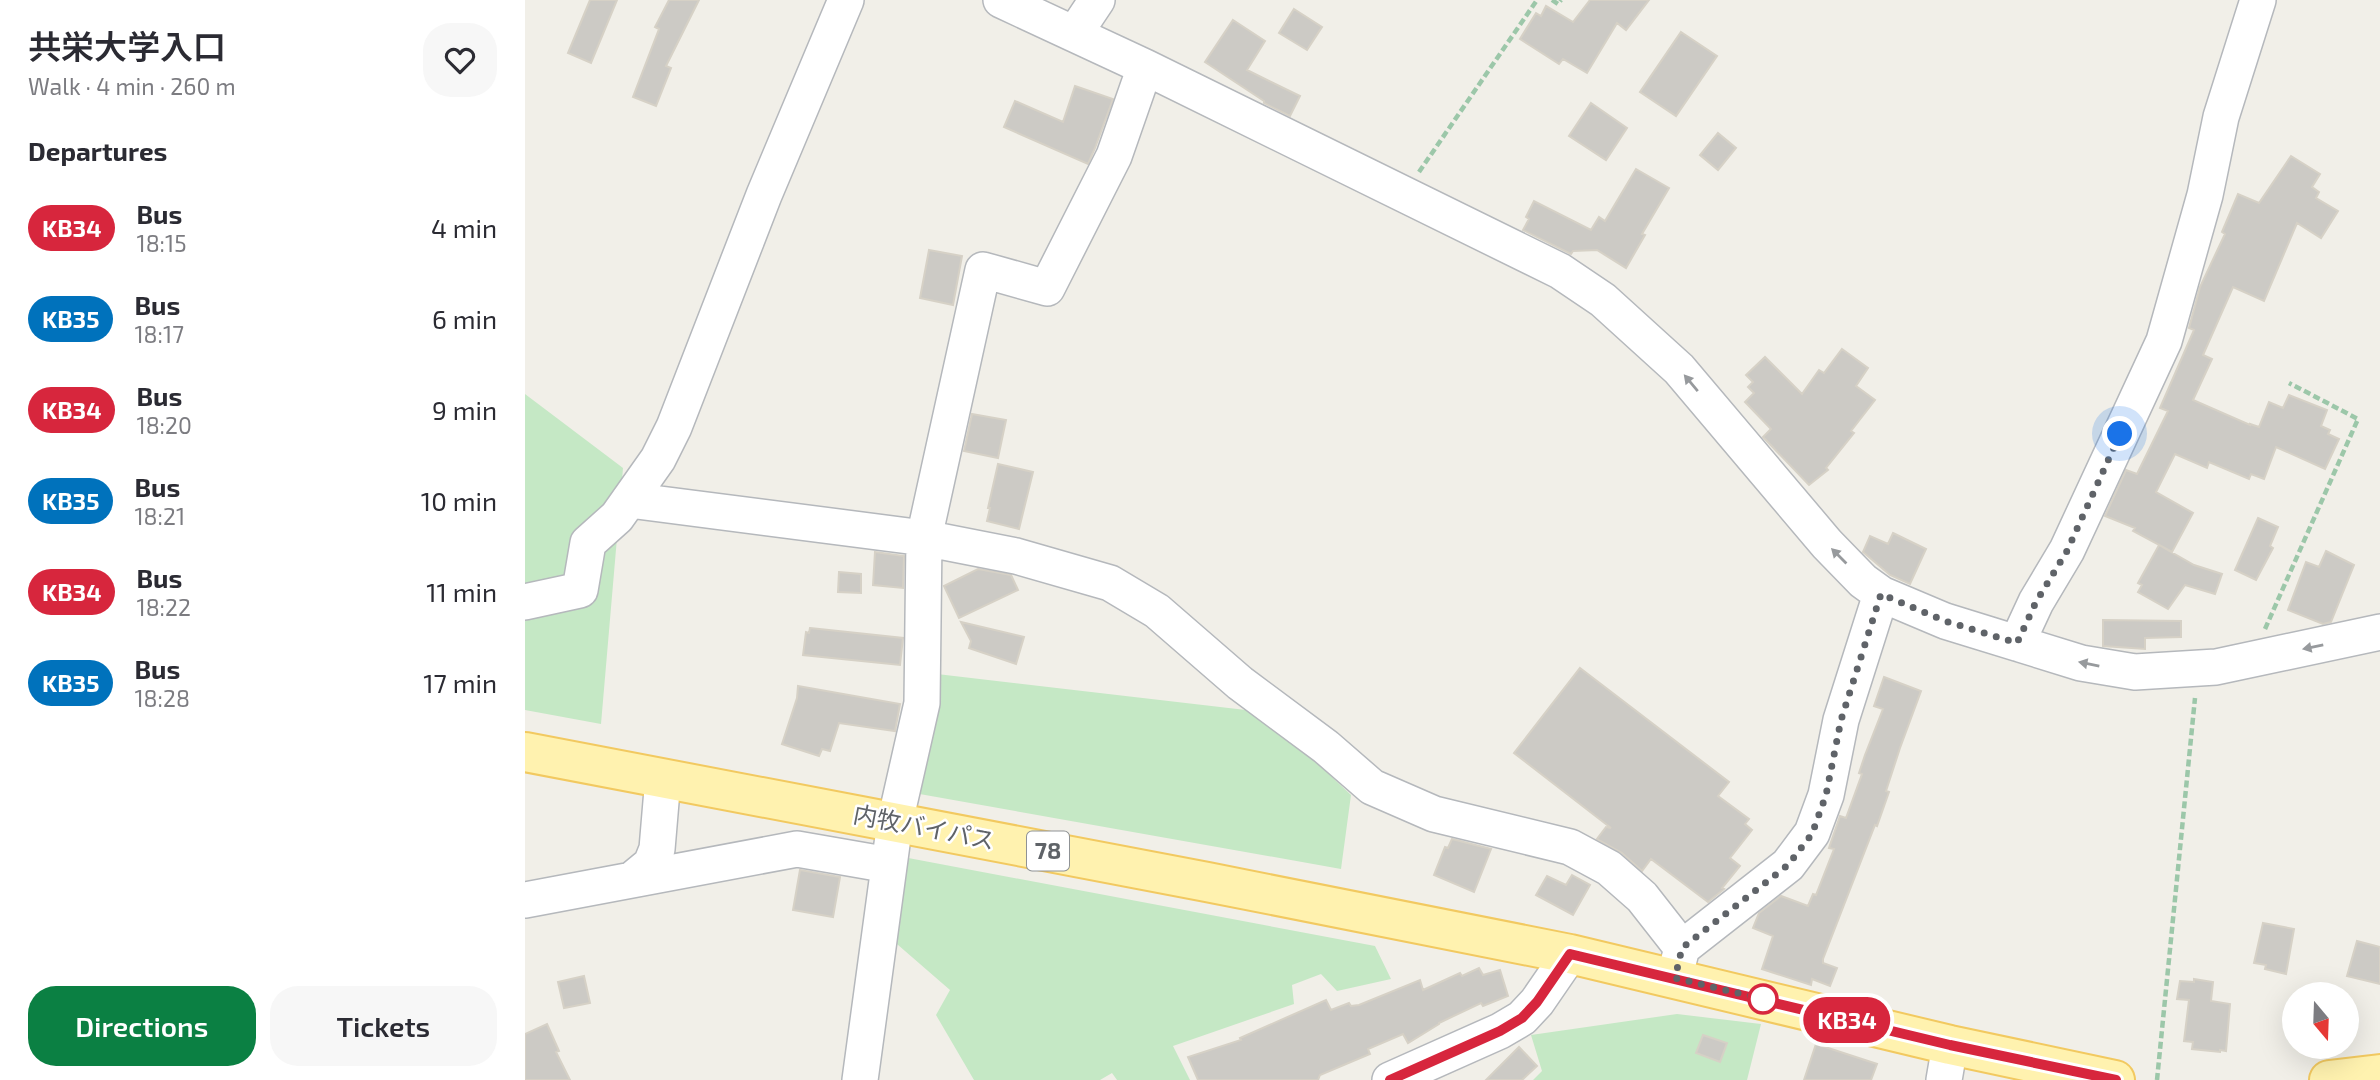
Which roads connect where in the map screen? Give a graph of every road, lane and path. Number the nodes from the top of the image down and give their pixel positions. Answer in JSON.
{"nodes":[{"id":1,"x":846,"y":0,"type":"edge"},
{"id":2,"x":1001,"y":0,"type":"edge"},
{"id":3,"x":1097,"y":0,"type":"edge"},
{"id":4,"x":1537,"y":0,"type":"edge"},
{"id":5,"x":1552,"y":0,"type":"edge"},
{"id":6,"x":1561,"y":0,"type":"edge"},
{"id":7,"x":2258,"y":0,"type":"edge"},
{"id":8,"x":1075,"y":33,"type":"junction"},
{"id":9,"x":1145,"y":67,"type":"junction"},
{"id":10,"x":1404,"y":194,"type":"junction"},
{"id":11,"x":2290,"y":383,"type":"dead end"},
{"id":12,"x":629,"y":500,"type":"junction"},
{"id":13,"x":924,"y":538,"type":"junction"},
{"id":14,"x":1881,"y":594,"type":"junction"},
{"id":15,"x":525,"y":602,"type":"edge"},
{"id":16,"x":2380,"y":632,"type":"edge"},
{"id":17,"x":2017,"y":643,"type":"junction"},
{"id":18,"x":2264,"y":657,"type":"junction"},
{"id":19,"x":2198,"y":669,"type":"junction"},
{"id":20,"x":525,"y":752,"type":"edge"},
{"id":21,"x":663,"y":778,"type":"junction"},
{"id":22,"x":895,"y":822,"type":"junction"},
{"id":23,"x":889,"y":865,"type":"junction"},
{"id":24,"x":634,"y":878,"type":"junction"},
{"id":25,"x":525,"y":900,"type":"edge"},
{"id":26,"x":1570,"y":954,"type":"junction"},
{"id":27,"x":1678,"y":963,"type":"junction"},
{"id":28,"x":1947,"y":1062,"type":"edge"},
{"id":29,"x":2380,"y":1073,"type":"edge"},
{"id":30,"x":860,"y":1080,"type":"edge"},
{"id":31,"x":1390,"y":1080,"type":"edge"},
{"id":32,"x":2108,"y":1080,"type":"edge"},
{"id":33,"x":2115,"y":1080,"type":"edge"},
{"id":34,"x":2157,"y":1080,"type":"edge"},
{"id":35,"x":2329,"y":1080,"type":"edge"}],
"edges":[{"from":1,"to":12,"type":"street"},
{"from":2,"to":8,"type":"street"},
{"from":3,"to":8,"type":"street"},
{"from":4,"to":10,"type":"path"},
{"from":5,"to":6,"type":"path"},
{"from":7,"to":17,"type":"street"},
{"from":8,"to":9,"type":"street"},
{"from":9,"to":10,"type":"street"},
{"from":9,"to":13,"type":"street"},
{"from":14,"to":10,"type":"street","one_way":true},
{"from":11,"to":18,"type":"path"},
{"from":12,"to":13,"type":"street"},
{"from":12,"to":15,"type":"street"},
{"from":13,"to":22,"type":"street"},
{"from":13,"to":27,"type":"street"},
{"from":14,"to":17,"type":"street"},
{"from":14,"to":27,"type":"street"},
{"from":16,"to":18,"type":"street","one_way":true},
{"from":19,"to":17,"type":"street","one_way":true},
{"from":18,"to":19,"type":"street"},
{"from":19,"to":34,"type":"path"},
{"from":20,"to":21,"type":"main road","name":"内牧バイパス","number":"78"},
{"from":21,"to":22,"type":"main road","name":"内牧バイパス","number":"78"},
{"from":21,"to":24,"type":"street"},
{"from":22,"to":23,"type":"street"},
{"from":22,"to":26,"type":"main road","name":"内牧バイパス","number":"78"},
{"from":23,"to":24,"type":"street"},
{"from":23,"to":30,"type":"street"},
{"from":24,"to":25,"type":"street"},
{"from":26,"to":27,"type":"main road","number":"78"},
{"from":26,"to":31,"type":"street"},
{"from":27,"to":28,"type":"main road","number":"78"},
{"from":28,"to":32,"type":"main road","number":"78"},
{"from":29,"to":35,"type":"main road"},
{"from":32,"to":33,"type":"main road","number":"78"}]}
